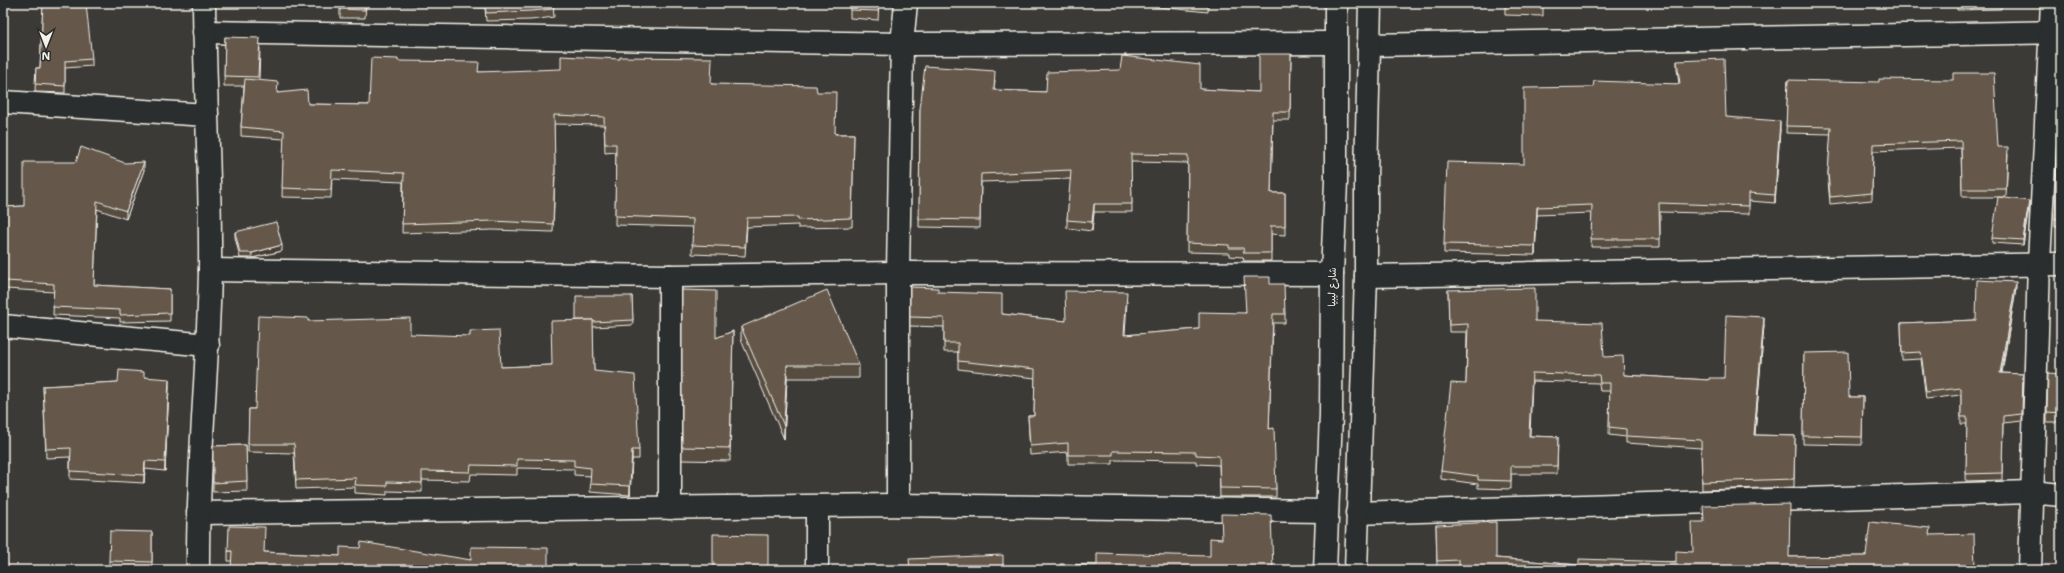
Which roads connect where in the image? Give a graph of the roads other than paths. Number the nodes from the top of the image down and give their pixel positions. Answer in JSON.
{"nodes":[{"id":1,"x":204,"y":3,"type":"edge"},
{"id":2,"x":906,"y":3,"type":"edge"},
{"id":3,"x":1336,"y":3,"type":"edge"},
{"id":4,"x":1370,"y":3,"type":"edge"},
{"id":5,"x":2052,"y":3,"type":"edge"},
{"id":6,"x":204,"y":32,"type":"junction"},
{"id":7,"x":2056,"y":32,"type":"edge"},
{"id":8,"x":1335,"y":42,"type":"junction"},
{"id":9,"x":902,"y":44,"type":"junction"},
{"id":10,"x":1368,"y":45,"type":"junction"},
{"id":11,"x":3,"y":102,"type":"edge"},
{"id":12,"x":207,"y":115,"type":"junction"},
{"id":13,"x":2040,"y":263,"type":"junction"},
{"id":14,"x":2061,"y":264,"type":"edge"},
{"id":15,"x":210,"y":270,"type":"junction"},
{"id":16,"x":898,"y":273,"type":"junction"},
{"id":17,"x":1332,"y":274,"type":"junction"},
{"id":18,"x":670,"y":276,"type":"junction"},
{"id":19,"x":1366,"y":276,"type":"junction"},
{"id":20,"x":3,"y":326,"type":"edge"},
{"id":21,"x":208,"y":346,"type":"junction"},
{"id":22,"x":2031,"y":492,"type":"junction"},
{"id":23,"x":2061,"y":495,"type":"edge"},
{"id":24,"x":898,"y":505,"type":"junction"},
{"id":25,"x":817,"y":507,"type":"junction"},
{"id":26,"x":670,"y":508,"type":"junction"},
{"id":27,"x":1327,"y":511,"type":"junction"},
{"id":28,"x":198,"y":513,"type":"junction"},
{"id":29,"x":1357,"y":513,"type":"junction"},
{"id":30,"x":198,"y":570,"type":"edge"},
{"id":31,"x":817,"y":570,"type":"edge"},
{"id":32,"x":1325,"y":570,"type":"edge"},
{"id":33,"x":1356,"y":570,"type":"edge"},
{"id":34,"x":2030,"y":570,"type":"edge"}],
"edges":[{"from":1,"to":6,"type":"street"},
{"from":2,"to":9,"type":"street"},
{"from":3,"to":8,"type":"street","name":"شارع ليبيا"},
{"from":4,"to":10,"type":"street"},
{"from":5,"to":7,"type":"street"},
{"from":6,"to":9,"type":"street"},
{"from":6,"to":12,"type":"street"},
{"from":7,"to":10,"type":"street"},
{"from":7,"to":13,"type":"street"},
{"from":8,"to":9,"type":"street"},
{"from":8,"to":17,"type":"street","name":"شارع ليبيا"},
{"from":9,"to":16,"type":"street"},
{"from":10,"to":19,"type":"street"},
{"from":11,"to":12,"type":"street"},
{"from":12,"to":15,"type":"street"},
{"from":13,"to":14,"type":"street"},
{"from":13,"to":19,"type":"street"},
{"from":13,"to":22,"type":"street"},
{"from":15,"to":18,"type":"street"},
{"from":15,"to":21,"type":"street"},
{"from":16,"to":17,"type":"street"},
{"from":16,"to":18,"type":"street"},
{"from":16,"to":24,"type":"street"},
{"from":17,"to":27,"type":"street","name":"شارع ليبيا"},
{"from":18,"to":26,"type":"street"},
{"from":19,"to":29,"type":"street"},
{"from":20,"to":21,"type":"street"},
{"from":21,"to":28,"type":"street"},
{"from":22,"to":23,"type":"street"},
{"from":22,"to":29,"type":"street"},
{"from":22,"to":34,"type":"street"},
{"from":24,"to":25,"type":"street"},
{"from":24,"to":27,"type":"street"},
{"from":25,"to":26,"type":"street"},
{"from":25,"to":31,"type":"street"},
{"from":26,"to":28,"type":"street"},
{"from":27,"to":32,"type":"street","name":"شارع ليبيا"},
{"from":28,"to":30,"type":"street"},
{"from":29,"to":33,"type":"street"}]}
